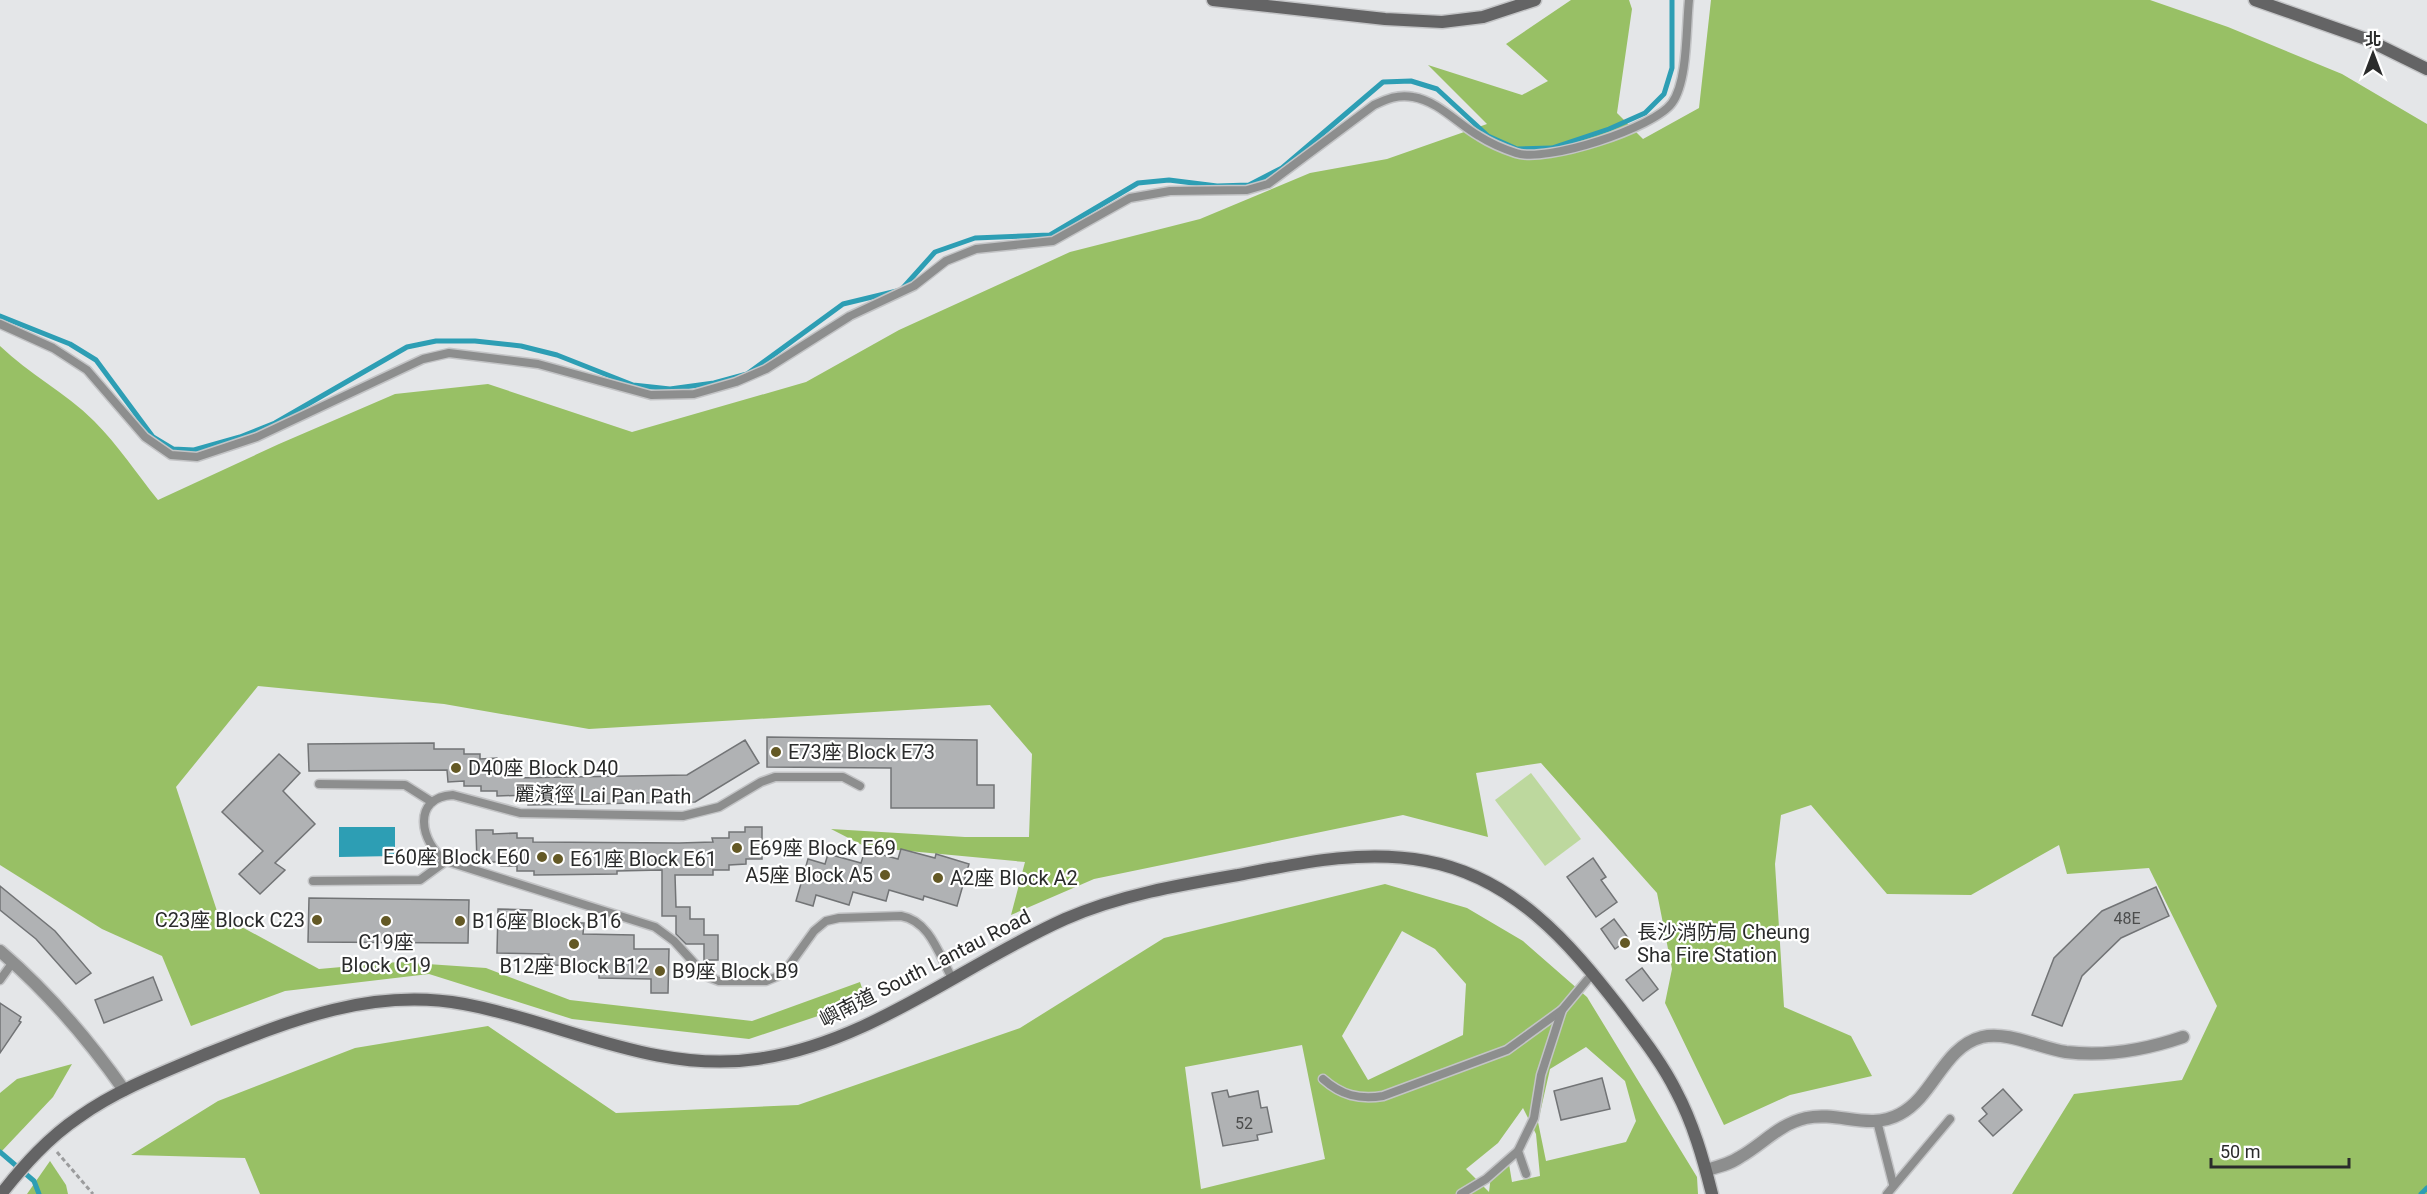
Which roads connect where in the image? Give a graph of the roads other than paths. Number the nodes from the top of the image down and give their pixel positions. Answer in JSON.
{"nodes":[{"id":1,"x":1213,"y":0,"type":"edge"},
{"id":2,"x":1535,"y":0,"type":"edge"},
{"id":3,"x":1689,"y":0,"type":"edge"},
{"id":4,"x":2255,"y":0,"type":"edge"},
{"id":5,"x":2427,"y":69,"type":"edge"},
{"id":6,"x":0,"y":324,"type":"edge"},
{"id":7,"x":319,"y":784,"type":"dead end"},
{"id":8,"x":860,"y":786,"type":"dead end"},
{"id":9,"x":432,"y":801,"type":"junction"},
{"id":10,"x":446,"y":861,"type":"junction"},
{"id":11,"x":313,"y":881,"type":"dead end"},
{"id":12,"x":0,"y":951,"type":"edge"},
{"id":13,"x":13,"y":962,"type":"junction"},
{"id":14,"x":1593,"y":973,"type":"junction"},
{"id":15,"x":952,"y":978,"type":"junction"},
{"id":16,"x":0,"y":980,"type":"edge"},
{"id":17,"x":1562,"y":1010,"type":"junction"},
{"id":18,"x":2183,"y":1037,"type":"dead end"},
{"id":19,"x":1323,"y":1079,"type":"dead end"},
{"id":20,"x":124,"y":1090,"type":"junction"},
{"id":21,"x":1950,"y":1119,"type":"dead end"},
{"id":22,"x":1877,"y":1122,"type":"junction"},
{"id":23,"x":1518,"y":1151,"type":"junction"},
{"id":24,"x":1706,"y":1170,"type":"junction"},
{"id":25,"x":1526,"y":1174,"type":"dead end"},
{"id":26,"x":1893,"y":1184,"type":"junction"},
{"id":27,"x":1,"y":1194,"type":"edge"},
{"id":28,"x":1461,"y":1194,"type":"edge"},
{"id":29,"x":1712,"y":1194,"type":"edge"},
{"id":30,"x":1887,"y":1194,"type":"edge"}],
"edges":[{"from":1,"to":2,"type":"main road"},
{"from":3,"to":6,"type":"lane"},
{"from":4,"to":5,"type":"main road"},
{"from":7,"to":9,"type":"lane"},
{"from":8,"to":9,"type":"lane","name":"麗濱徑 Lai Pan Path"},
{"from":9,"to":10,"type":"lane"},
{"from":10,"to":11,"type":"lane"},
{"from":10,"to":15,"type":"lane"},
{"from":12,"to":13,"type":"street"},
{"from":13,"to":16,"type":"lane"},
{"from":13,"to":20,"type":"street"},
{"from":14,"to":15,"type":"main road","name":"嶼南道 South Lantau Road"},
{"from":14,"to":17,"type":"lane"},
{"from":14,"to":24,"type":"main road","name":"嶼南道 South Lantau Road"},
{"from":15,"to":20,"type":"main road","name":"嶼南道 South Lantau Road"},
{"from":17,"to":19,"type":"lane"},
{"from":17,"to":23,"type":"lane"},
{"from":18,"to":22,"type":"street"},
{"from":20,"to":27,"type":"main road","name":"嶼南道 South Lantau Road"},
{"from":21,"to":26,"type":"lane"},
{"from":22,"to":24,"type":"street"},
{"from":22,"to":26,"type":"lane"},
{"from":23,"to":25,"type":"lane"},
{"from":23,"to":28,"type":"lane"},
{"from":24,"to":29,"type":"main road","name":"嶼南道 South Lantau Road"},
{"from":26,"to":30,"type":"lane"}]}
